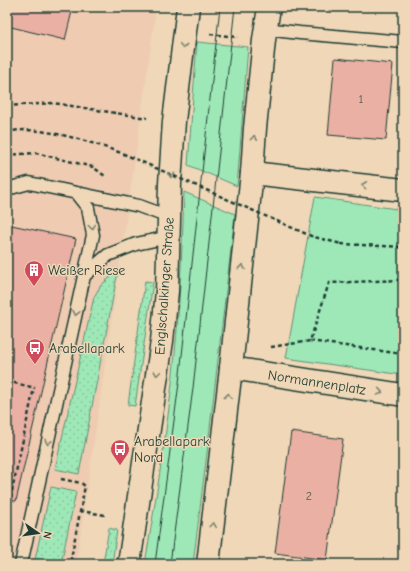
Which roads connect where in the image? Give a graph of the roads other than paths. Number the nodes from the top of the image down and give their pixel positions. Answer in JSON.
{"nodes":[{"id":1,"x":188,"y":7,"type":"edge"},
{"id":2,"x":269,"y":7,"type":"edge"},
{"id":3,"x":265,"y":34,"type":"junction"},
{"id":4,"x":403,"y":42,"type":"edge"},
{"id":5,"x":252,"y":173,"type":"junction"},
{"id":6,"x":7,"y":189,"type":"edge"},
{"id":7,"x":403,"y":190,"type":"edge"},
{"id":8,"x":76,"y":193,"type":"junction"},
{"id":9,"x":169,"y":227,"type":"junction"},
{"id":10,"x":85,"y":275,"type":"junction"},
{"id":11,"x":231,"y":368,"type":"junction"},
{"id":12,"x":403,"y":396,"type":"edge"},
{"id":13,"x":21,"y":564,"type":"edge"},
{"id":14,"x":129,"y":564,"type":"edge"},
{"id":15,"x":208,"y":564,"type":"edge"}],
"edges":[{"from":1,"to":9,"type":"main road","name":"Englschalkinger Straße","one_way":true},
{"from":2,"to":3,"type":"main road"},
{"from":3,"to":4,"type":"lane"},
{"from":5,"to":3,"type":"main road","one_way":true},
{"from":7,"to":5,"type":"main road","one_way":true},
{"from":11,"to":5,"type":"main road","one_way":true},
{"from":6,"to":8,"type":"lane"},
{"from":8,"to":9,"type":"lane"},
{"from":8,"to":10,"type":"lane","one_way":true},
{"from":9,"to":10,"type":"lane"},
{"from":9,"to":14,"type":"main road","name":"Englschalkinger Straße","one_way":true},
{"from":10,"to":13,"type":"lane","one_way":true},
{"from":11,"to":12,"type":"main road","name":"Normannenplatz","one_way":true},
{"from":15,"to":11,"type":"main road","one_way":true}]}
